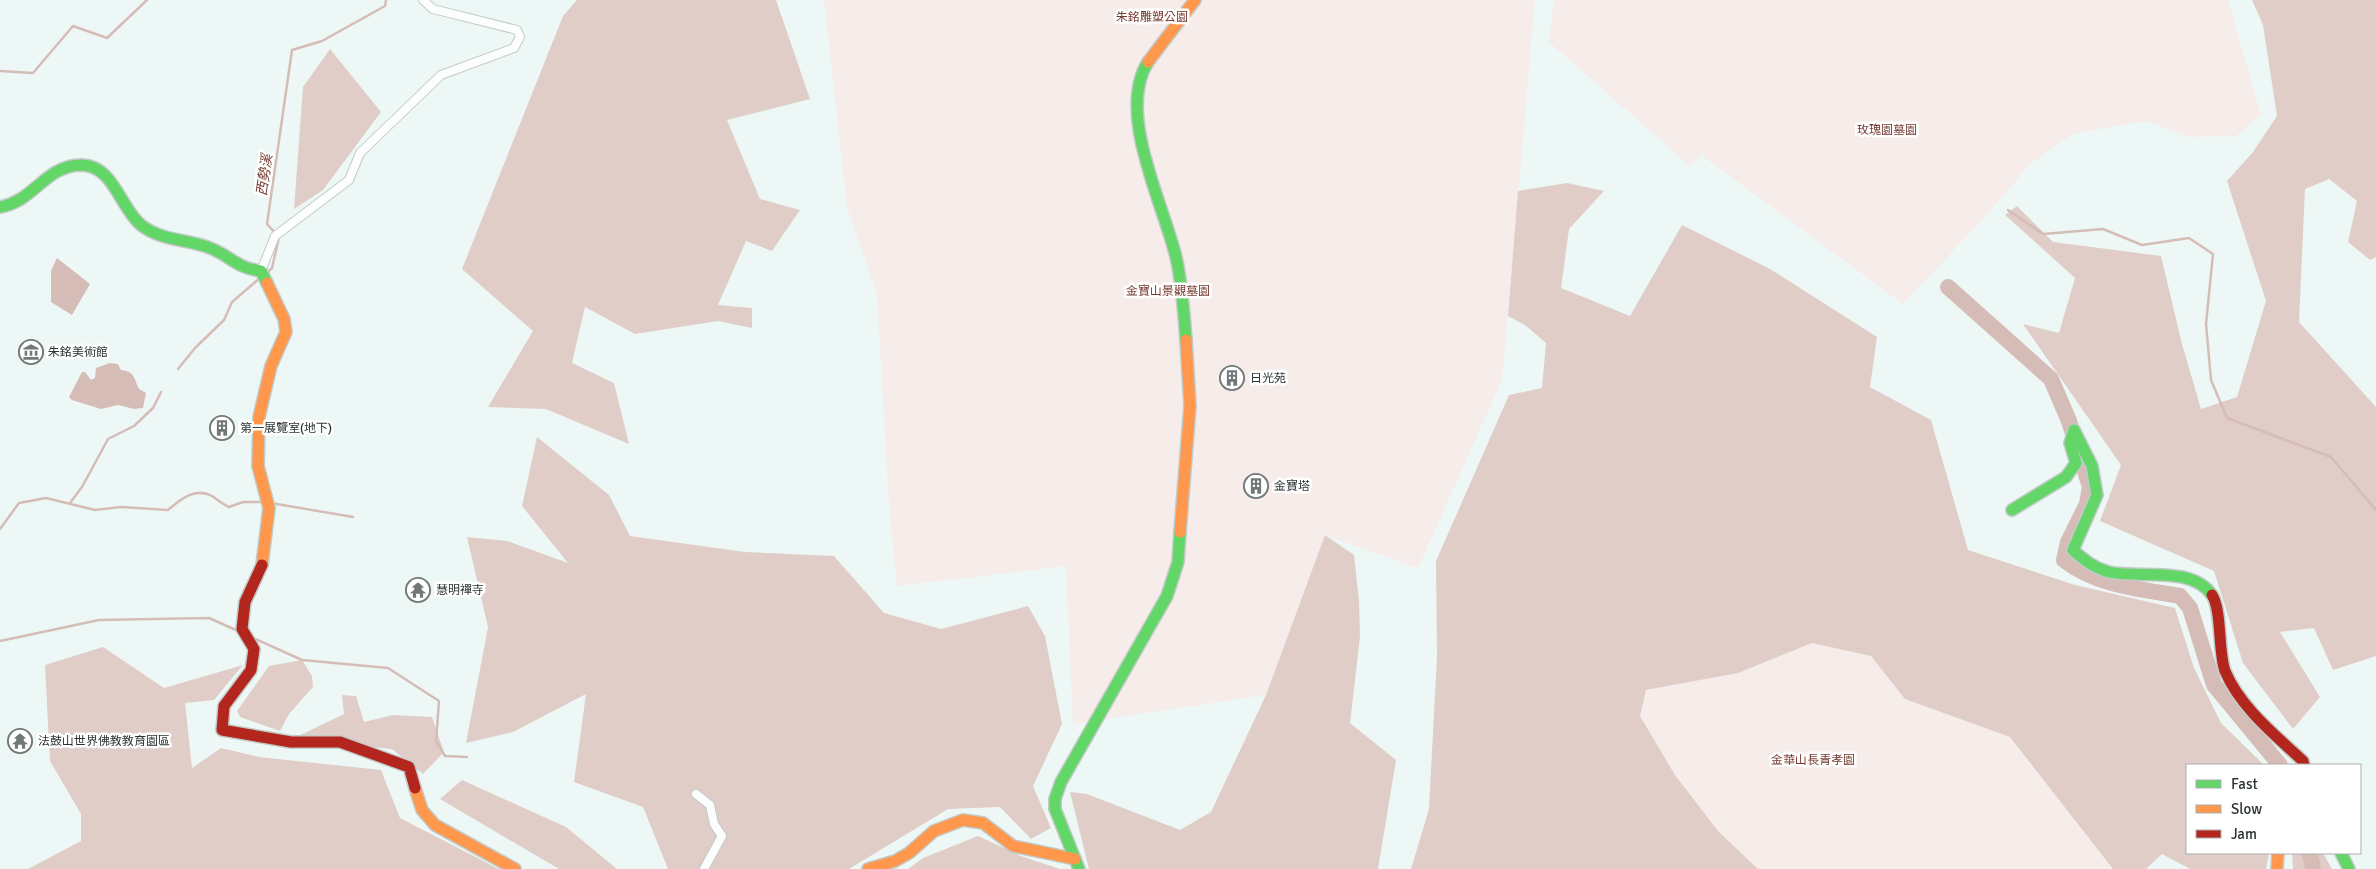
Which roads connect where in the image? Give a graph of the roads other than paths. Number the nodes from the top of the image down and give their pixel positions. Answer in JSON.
{"nodes":[{"id":1,"x":423,"y":0,"type":"edge"},
{"id":2,"x":1195,"y":0,"type":"edge"},
{"id":3,"x":0,"y":207,"type":"edge"},
{"id":4,"x":261,"y":271,"type":"junction"},
{"id":5,"x":2012,"y":510,"type":"dead end"},
{"id":6,"x":2304,"y":764,"type":"edge"},
{"id":7,"x":696,"y":794,"type":"dead end"},
{"id":8,"x":2278,"y":854,"type":"edge"},
{"id":9,"x":2342,"y":854,"type":"edge"},
{"id":10,"x":1077,"y":864,"type":"edge"},
{"id":11,"x":515,"y":869,"type":"edge"},
{"id":12,"x":704,"y":869,"type":"edge"},
{"id":13,"x":868,"y":869,"type":"edge"},
{"id":14,"x":2276,"y":869,"type":"edge"},
{"id":15,"x":2349,"y":869,"type":"edge"}],
"edges":[{"from":1,"to":4,"type":"street"},
{"from":2,"to":10,"type":"street"},
{"from":3,"to":4,"type":"street"},
{"from":4,"to":11,"type":"street"},
{"from":5,"to":6,"type":"street"},
{"from":7,"to":12,"type":"street"},
{"from":8,"to":14,"type":"street"},
{"from":9,"to":15,"type":"street"},
{"from":10,"to":13,"type":"street"}]}
